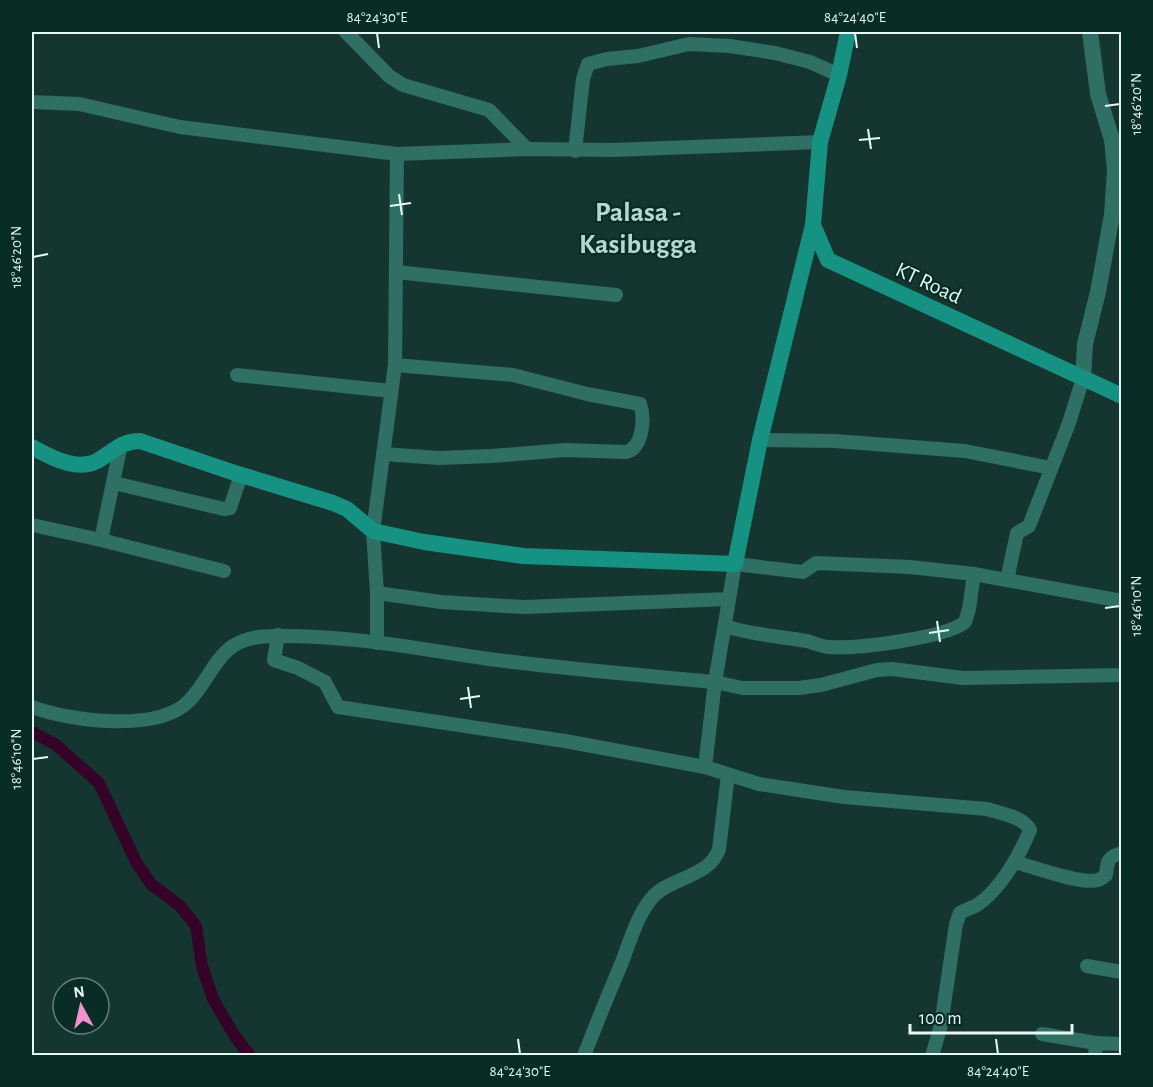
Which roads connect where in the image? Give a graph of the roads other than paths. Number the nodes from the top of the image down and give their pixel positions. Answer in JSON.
{"nodes":[{"id":1,"x":346,"y":32,"type":"edge"},
{"id":2,"x":848,"y":32,"type":"edge"},
{"id":3,"x":1090,"y":32,"type":"edge"},
{"id":4,"x":839,"y":75,"type":"junction"},
{"id":5,"x":32,"y":102,"type":"edge"},
{"id":6,"x":820,"y":142,"type":"junction"},
{"id":7,"x":527,"y":149,"type":"junction"},
{"id":8,"x":575,"y":151,"type":"junction"},
{"id":9,"x":396,"y":154,"type":"junction"},
{"id":10,"x":813,"y":225,"type":"junction"},
{"id":11,"x":396,"y":272,"type":"junction"},
{"id":12,"x":616,"y":296,"type":"dead end"},
{"id":13,"x":395,"y":365,"type":"junction"},
{"id":14,"x":237,"y":375,"type":"dead end"},
{"id":15,"x":1083,"y":378,"type":"junction"},
{"id":16,"x":391,"y":391,"type":"junction"},
{"id":17,"x":1122,"y":396,"type":"edge"},
{"id":18,"x":760,"y":440,"type":"junction"},
{"id":19,"x":121,"y":444,"type":"junction"},
{"id":20,"x":32,"y":447,"type":"edge"},
{"id":21,"x":384,"y":454,"type":"junction"},
{"id":22,"x":1051,"y":468,"type":"junction"},
{"id":23,"x":241,"y":475,"type":"junction"},
{"id":24,"x":114,"y":483,"type":"junction"},
{"id":25,"x":32,"y":525,"type":"edge"},
{"id":26,"x":373,"y":531,"type":"junction"},
{"id":27,"x":101,"y":540,"type":"junction"},
{"id":28,"x":735,"y":564,"type":"junction"},
{"id":29,"x":224,"y":571,"type":"dead end"},
{"id":30,"x":974,"y":574,"type":"junction"},
{"id":31,"x":1007,"y":580,"type":"junction"},
{"id":32,"x":377,"y":593,"type":"junction"},
{"id":33,"x":729,"y":599,"type":"junction"},
{"id":34,"x":1122,"y":601,"type":"edge"},
{"id":35,"x":725,"y":626,"type":"junction"},
{"id":36,"x":278,"y":635,"type":"junction"},
{"id":37,"x":378,"y":642,"type":"junction"},
{"id":38,"x":1122,"y":675,"type":"edge"},
{"id":39,"x":715,"y":682,"type":"junction"},
{"id":40,"x":32,"y":707,"type":"edge"},
{"id":41,"x":705,"y":767,"type":"junction"},
{"id":42,"x":728,"y":775,"type":"junction"},
{"id":43,"x":1122,"y":853,"type":"edge"},
{"id":44,"x":1015,"y":862,"type":"junction"},
{"id":45,"x":1087,"y":966,"type":"dead end"},
{"id":46,"x":1122,"y":972,"type":"edge"},
{"id":47,"x":1042,"y":1034,"type":"dead end"},
{"id":48,"x":1122,"y":1044,"type":"edge"},
{"id":49,"x":1096,"y":1049,"type":"edge"},
{"id":50,"x":584,"y":1056,"type":"edge"},
{"id":51,"x":932,"y":1056,"type":"edge"}],
"edges":[{"from":1,"to":7,"type":"street"},
{"from":2,"to":4,"type":"main road","name":"KT Road"},
{"from":3,"to":15,"type":"street"},
{"from":4,"to":6,"type":"main road","name":"KT Road"},
{"from":4,"to":8,"type":"street"},
{"from":5,"to":9,"type":"street"},
{"from":6,"to":8,"type":"street"},
{"from":6,"to":10,"type":"main road","name":"KT Road"},
{"from":7,"to":8,"type":"street"},
{"from":7,"to":9,"type":"street"},
{"from":9,"to":11,"type":"street"},
{"from":10,"to":15,"type":"main road","name":"KT Road"},
{"from":10,"to":18,"type":"main road"},
{"from":11,"to":12,"type":"street"},
{"from":11,"to":13,"type":"street"},
{"from":13,"to":16,"type":"street"},
{"from":13,"to":21,"type":"street"},
{"from":14,"to":16,"type":"street"},
{"from":15,"to":17,"type":"main road","name":"KT Road"},
{"from":15,"to":22,"type":"street"},
{"from":16,"to":21,"type":"street"},
{"from":18,"to":22,"type":"street"},
{"from":18,"to":28,"type":"main road"},
{"from":19,"to":20,"type":"main road"},
{"from":19,"to":23,"type":"main road"},
{"from":19,"to":24,"type":"street"},
{"from":21,"to":26,"type":"street"},
{"from":22,"to":31,"type":"street"},
{"from":23,"to":24,"type":"street"},
{"from":23,"to":26,"type":"main road"},
{"from":24,"to":27,"type":"street"},
{"from":25,"to":27,"type":"street"},
{"from":26,"to":28,"type":"main road"},
{"from":26,"to":32,"type":"street"},
{"from":27,"to":29,"type":"street"},
{"from":28,"to":30,"type":"street"},
{"from":28,"to":33,"type":"street"},
{"from":30,"to":31,"type":"street"},
{"from":30,"to":35,"type":"street"},
{"from":31,"to":34,"type":"street"},
{"from":32,"to":33,"type":"street"},
{"from":32,"to":37,"type":"street"},
{"from":33,"to":35,"type":"street"},
{"from":35,"to":39,"type":"street"},
{"from":36,"to":37,"type":"street"},
{"from":36,"to":40,"type":"street"},
{"from":36,"to":41,"type":"street"},
{"from":37,"to":39,"type":"street"},
{"from":38,"to":39,"type":"street"},
{"from":39,"to":41,"type":"street"},
{"from":41,"to":42,"type":"street"},
{"from":42,"to":44,"type":"street"},
{"from":42,"to":50,"type":"street"},
{"from":43,"to":44,"type":"street"},
{"from":44,"to":51,"type":"street"},
{"from":45,"to":46,"type":"street"},
{"from":47,"to":49,"type":"street"},
{"from":48,"to":49,"type":"street"}]}
